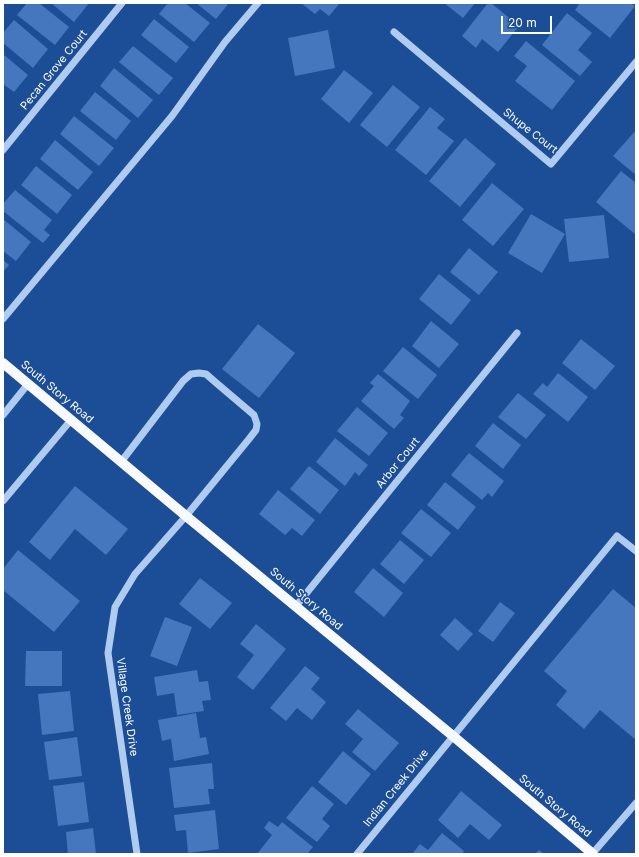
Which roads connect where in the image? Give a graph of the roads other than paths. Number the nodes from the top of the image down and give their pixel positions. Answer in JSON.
{"nodes":[{"id":1,"x":122,"y":3,"type":"edge"},
{"id":2,"x":258,"y":3,"type":"edge"},
{"id":3,"x":394,"y":32,"type":"dead end"},
{"id":4,"x":636,"y":62,"type":"edge"},
{"id":5,"x":3,"y":150,"type":"edge"},
{"id":6,"x":3,"y":319,"type":"edge"},
{"id":7,"x":517,"y":333,"type":"dead end"},
{"id":8,"x":3,"y":363,"type":"edge"},
{"id":9,"x":28,"y":384,"type":"junction"},
{"id":10,"x":3,"y":415,"type":"edge"},
{"id":11,"x":71,"y":420,"type":"junction"},
{"id":12,"x":121,"y":462,"type":"junction"},
{"id":13,"x":3,"y":502,"type":"edge"},
{"id":14,"x":186,"y":516,"type":"junction"},
{"id":15,"x":636,"y":552,"type":"edge"},
{"id":16,"x":296,"y":606,"type":"junction"},
{"id":17,"x":453,"y":736,"type":"junction"},
{"id":18,"x":636,"y":803,"type":"edge"},
{"id":19,"x":137,"y":854,"type":"edge"},
{"id":20,"x":356,"y":854,"type":"edge"},
{"id":21,"x":593,"y":854,"type":"edge"}],
"edges":[{"from":1,"to":5,"type":"street","name":"Pecan Grove Court"},
{"from":2,"to":6,"type":"street"},
{"from":3,"to":4,"type":"street","name":"Shupe Court"},
{"from":7,"to":16,"type":"street","name":"Arbor Court"},
{"from":8,"to":9,"type":"main road","name":"South Story Road"},
{"from":9,"to":10,"type":"street"},
{"from":9,"to":11,"type":"main road","name":"South Story Road"},
{"from":11,"to":12,"type":"main road","name":"South Story Road"},
{"from":11,"to":13,"type":"street"},
{"from":12,"to":14,"type":"main road","name":"South Story Road"},
{"from":12,"to":14,"type":"street","name":"Village Creek Drive"},
{"from":14,"to":16,"type":"main road","name":"South Story Road"},
{"from":14,"to":19,"type":"street","name":"Village Creek Drive"},
{"from":15,"to":17,"type":"street","name":"Indian Creek Drive"},
{"from":16,"to":17,"type":"main road","name":"South Story Road"},
{"from":17,"to":20,"type":"street","name":"Indian Creek Drive"},
{"from":17,"to":21,"type":"main road","name":"South Story Road"},
{"from":18,"to":21,"type":"street"}]}
